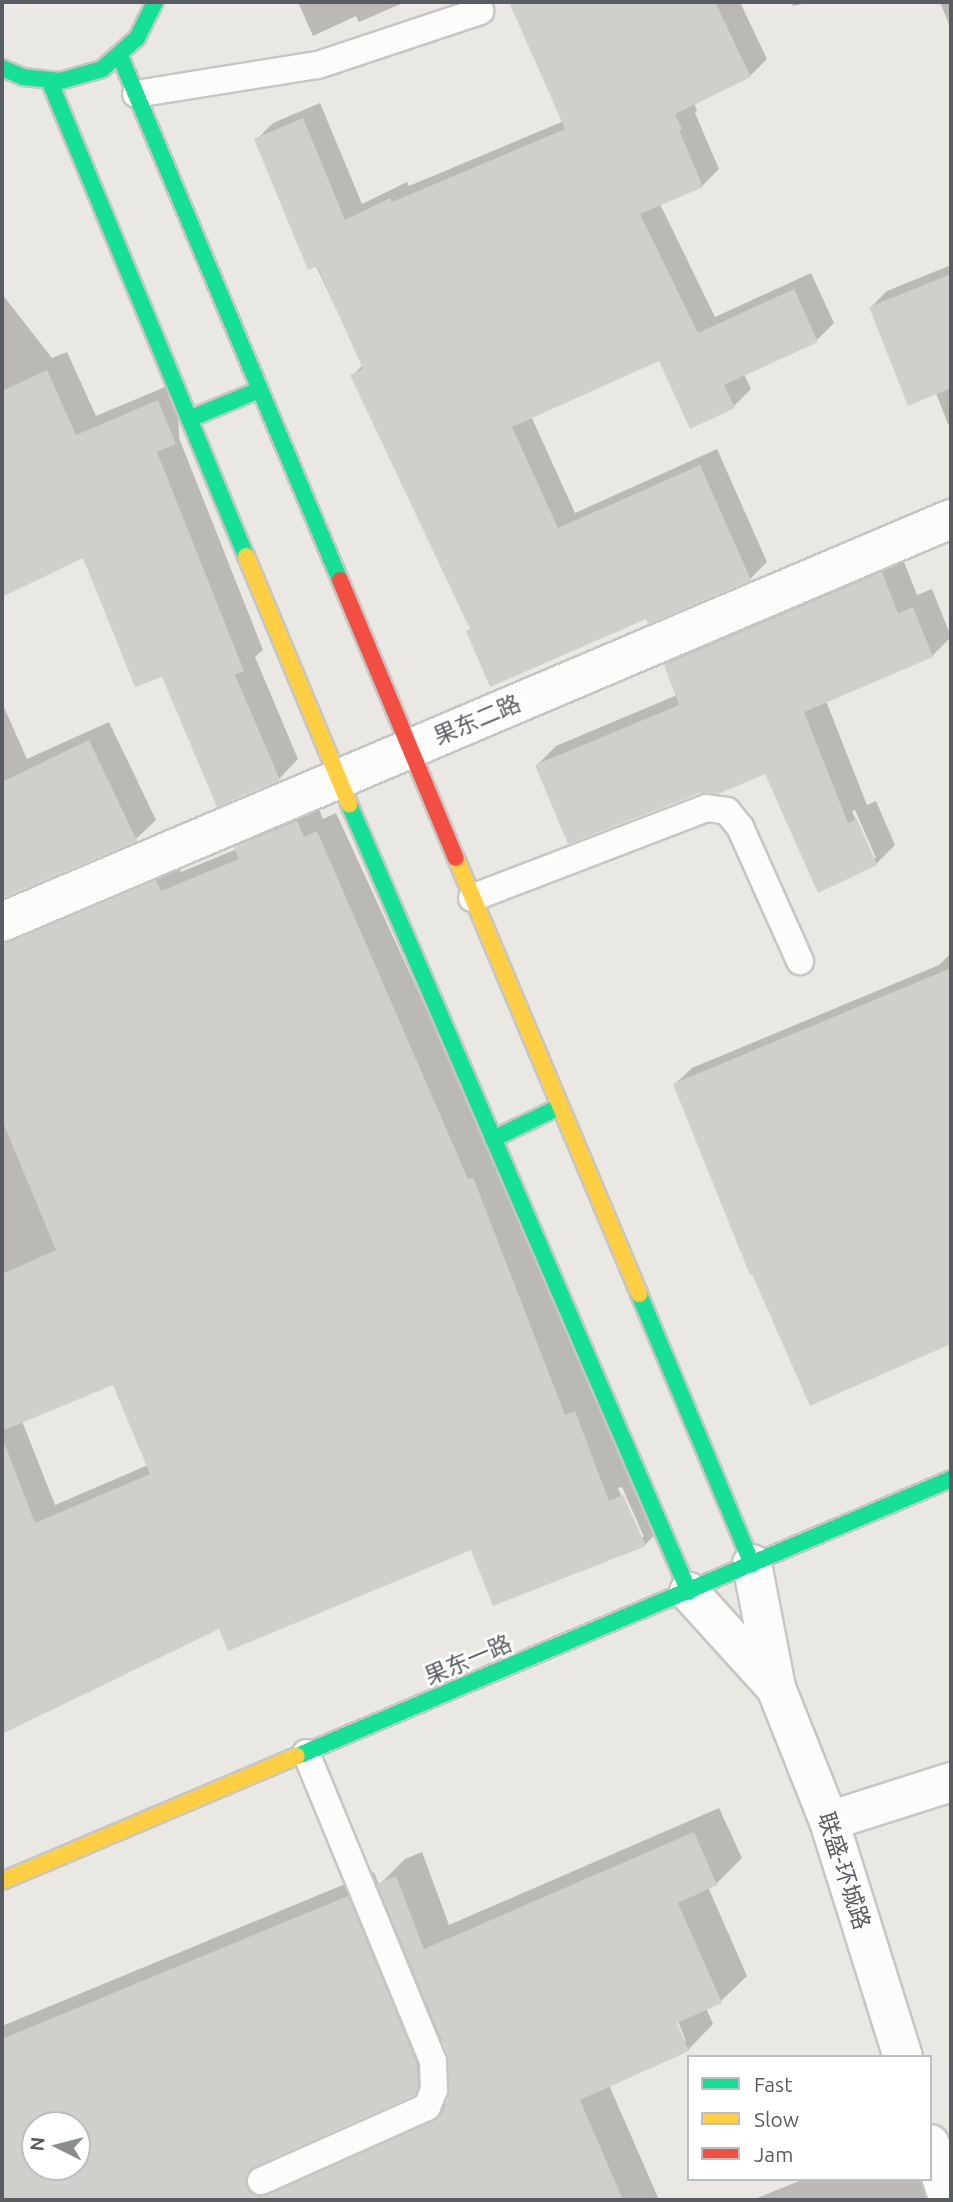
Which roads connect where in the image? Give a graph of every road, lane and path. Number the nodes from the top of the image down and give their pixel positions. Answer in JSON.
{"nodes":[{"id":1,"x":155,"y":2,"type":"edge"},
{"id":2,"x":480,"y":11,"type":"dead end"},
{"id":3,"x":120,"y":56,"type":"junction"},
{"id":4,"x":2,"y":68,"type":"edge"},
{"id":5,"x":49,"y":80,"type":"junction"},
{"id":6,"x":136,"y":94,"type":"junction"},
{"id":7,"x":259,"y":390,"type":"junction"},
{"id":8,"x":190,"y":419,"type":"junction"},
{"id":9,"x":951,"y":519,"type":"edge"},
{"id":10,"x":409,"y":749,"type":"junction"},
{"id":11,"x":338,"y":779,"type":"junction"},
{"id":12,"x":472,"y":898,"type":"junction"},
{"id":13,"x":2,"y":922,"type":"edge"},
{"id":14,"x":800,"y":961,"type":"dead end"},
{"id":15,"x":559,"y":1107,"type":"junction"},
{"id":16,"x":494,"y":1139,"type":"junction"},
{"id":17,"x":951,"y":1479,"type":"edge"},
{"id":18,"x":752,"y":1564,"type":"junction"},
{"id":19,"x":689,"y":1592,"type":"junction"},
{"id":20,"x":776,"y":1688,"type":"junction"},
{"id":21,"x":306,"y":1752,"type":"junction"},
{"id":22,"x":951,"y":1782,"type":"edge"},
{"id":23,"x":829,"y":1821,"type":"junction"},
{"id":24,"x":2,"y":1881,"type":"edge"},
{"id":25,"x":902,"y":2055,"type":"edge"},
{"id":26,"x":932,"y":2150,"type":"edge"},
{"id":27,"x":261,"y":2181,"type":"dead end"},
{"id":28,"x":949,"y":2200,"type":"edge"}],
"edges":[{"from":1,"to":3,"type":"street"},
{"from":2,"to":6,"type":"lane"},
{"from":3,"to":5,"type":"street"},
{"from":3,"to":6,"type":"street"},
{"from":4,"to":5,"type":"street"},
{"from":5,"to":8,"type":"street"},
{"from":6,"to":7,"type":"street"},
{"from":7,"to":8,"type":"street"},
{"from":7,"to":10,"type":"street"},
{"from":8,"to":11,"type":"street"},
{"from":9,"to":10,"type":"street","name":"果东二路"},
{"from":10,"to":11,"type":"street","name":"果东二路"},
{"from":10,"to":12,"type":"street"},
{"from":11,"to":13,"type":"street","name":"果东二路"},
{"from":11,"to":16,"type":"street"},
{"from":12,"to":14,"type":"lane"},
{"from":12,"to":15,"type":"street"},
{"from":15,"to":16,"type":"street"},
{"from":15,"to":18,"type":"street"},
{"from":16,"to":19,"type":"street"},
{"from":17,"to":18,"type":"street","name":"果东一路"},
{"from":18,"to":19,"type":"street","name":"果东一路"},
{"from":18,"to":20,"type":"street"},
{"from":19,"to":20,"type":"street"},
{"from":19,"to":21,"type":"street","name":"果东一路"},
{"from":20,"to":23,"type":"street","name":"联盛-环城路"},
{"from":21,"to":24,"type":"street","name":"果东一路"},
{"from":21,"to":27,"type":"lane"},
{"from":22,"to":23,"type":"street"},
{"from":23,"to":25,"type":"street","name":"联盛-环城路"},
{"from":26,"to":28,"type":"street"}]}
